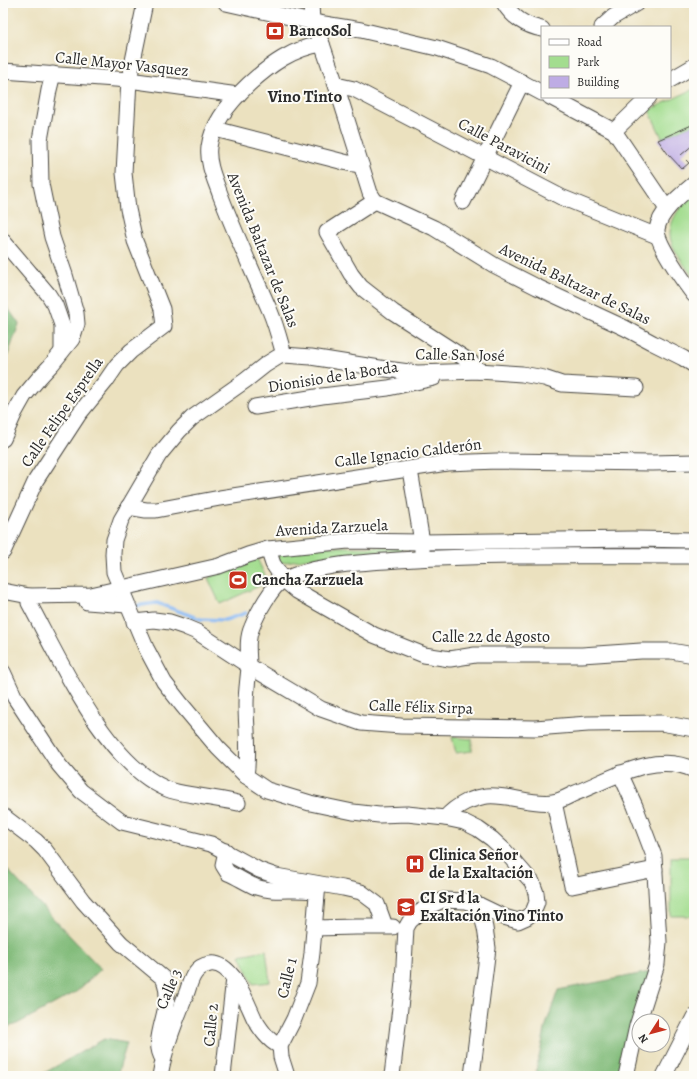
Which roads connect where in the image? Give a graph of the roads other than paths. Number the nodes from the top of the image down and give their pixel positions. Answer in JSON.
{"nodes":[{"id":1,"x":145,"y":3,"type":"edge"},
{"id":2,"x":226,"y":3,"type":"edge"},
{"id":3,"x":311,"y":3,"type":"edge"},
{"id":4,"x":504,"y":3,"type":"edge"},
{"id":5,"x":637,"y":3,"type":"edge"},
{"id":6,"x":312,"y":22,"type":"junction"},
{"id":7,"x":603,"y":26,"type":"edge"},
{"id":8,"x":541,"y":29,"type":"edge"},
{"id":9,"x":322,"y":44,"type":"junction"},
{"id":10,"x":694,"y":66,"type":"edge"},
{"id":11,"x":3,"y":71,"type":"edge"},
{"id":12,"x":53,"y":74,"type":"junction"},
{"id":13,"x":671,"y":79,"type":"edge"},
{"id":14,"x":129,"y":80,"type":"junction"},
{"id":15,"x":522,"y":82,"type":"junction"},
{"id":16,"x":336,"y":85,"type":"junction"},
{"id":17,"x":541,"y":92,"type":"edge"},
{"id":18,"x":238,"y":95,"type":"junction"},
{"id":19,"x":648,"y":98,"type":"edge"},
{"id":20,"x":557,"y":99,"type":"edge"},
{"id":21,"x":215,"y":129,"type":"junction"},
{"id":22,"x":614,"y":131,"type":"junction"},
{"id":23,"x":486,"y":157,"type":"junction"},
{"id":24,"x":361,"y":165,"type":"junction"},
{"id":25,"x":694,"y":184,"type":"edge"},
{"id":26,"x":376,"y":201,"type":"junction"},
{"id":27,"x":463,"y":202,"type":"dead end"},
{"id":28,"x":667,"y":210,"type":"junction"},
{"id":29,"x":657,"y":236,"type":"junction"},
{"id":30,"x":3,"y":241,"type":"edge"},
{"id":31,"x":694,"y":295,"type":"edge"},
{"id":32,"x":62,"y":351,"type":"junction"},
{"id":33,"x":284,"y":355,"type":"junction"},
{"id":34,"x":694,"y":365,"type":"edge"},
{"id":35,"x":479,"y":371,"type":"junction"},
{"id":36,"x":437,"y":373,"type":"junction"},
{"id":37,"x":636,"y":388,"type":"dead end"},
{"id":38,"x":255,"y":407,"type":"dead end"},
{"id":39,"x":9,"y":411,"type":"edge"},
{"id":40,"x":3,"y":439,"type":"edge"},
{"id":41,"x":694,"y":462,"type":"edge"},
{"id":42,"x":410,"y":470,"type":"junction"},
{"id":43,"x":128,"y":507,"type":"junction"},
{"id":44,"x":694,"y":540,"type":"edge"},
{"id":45,"x":422,"y":542,"type":"junction"},
{"id":46,"x":268,"y":549,"type":"junction"},
{"id":47,"x":3,"y":552,"type":"edge"},
{"id":48,"x":694,"y":556,"type":"edge"},
{"id":49,"x":422,"y":559,"type":"junction"},
{"id":50,"x":284,"y":580,"type":"junction"},
{"id":51,"x":120,"y":588,"type":"junction"},
{"id":52,"x":3,"y":591,"type":"edge"},
{"id":53,"x":3,"y":598,"type":"edge"},
{"id":54,"x":29,"y":600,"type":"junction"},
{"id":55,"x":127,"y":606,"type":"junction"},
{"id":56,"x":134,"y":622,"type":"junction"},
{"id":57,"x":694,"y":655,"type":"edge"},
{"id":58,"x":249,"y":666,"type":"junction"},
{"id":59,"x":3,"y":672,"type":"edge"},
{"id":60,"x":694,"y":729,"type":"edge"},
{"id":61,"x":694,"y":770,"type":"edge"},
{"id":62,"x":620,"y":773,"type":"junction"},
{"id":63,"x":246,"y":776,"type":"junction"},
{"id":64,"x":554,"y":802,"type":"junction"},
{"id":65,"x":238,"y":803,"type":"dead end"},
{"id":66,"x":4,"y":815,"type":"edge"},
{"id":67,"x":445,"y":818,"type":"junction"},
{"id":68,"x":655,"y":869,"type":"junction"},
{"id":69,"x":317,"y":888,"type":"junction"},
{"id":70,"x":479,"y":905,"type":"junction"},
{"id":71,"x":385,"y":926,"type":"junction"},
{"id":72,"x":314,"y":928,"type":"junction"},
{"id":73,"x":406,"y":928,"type":"junction"},
{"id":74,"x":234,"y":978,"type":"junction"},
{"id":75,"x":694,"y":1017,"type":"edge"},
{"id":76,"x":280,"y":1046,"type":"junction"},
{"id":77,"x":163,"y":1060,"type":"junction"},
{"id":78,"x":160,"y":1076,"type":"edge"},
{"id":79,"x":223,"y":1076,"type":"edge"},
{"id":80,"x":287,"y":1076,"type":"edge"},
{"id":81,"x":392,"y":1076,"type":"edge"},
{"id":82,"x":472,"y":1076,"type":"edge"},
{"id":83,"x":626,"y":1076,"type":"edge"},
{"id":84,"x":664,"y":1076,"type":"edge"}],
"edges":[{"from":1,"to":14,"type":"street","name":"Calle Felipe Esprella"},
{"from":2,"to":6,"type":"street"},
{"from":3,"to":6,"type":"street"},
{"from":4,"to":8,"type":"street"},
{"from":5,"to":7,"type":"street"},
{"from":6,"to":9,"type":"street"},
{"from":6,"to":15,"type":"street"},
{"from":9,"to":16,"type":"street"},
{"from":9,"to":18,"type":"street","name":"Avenida Baltazar de Salas"},
{"from":10,"to":13,"type":"street"},
{"from":11,"to":12,"type":"street","name":"Calle Mayor Vasquez"},
{"from":12,"to":14,"type":"street","name":"Calle Mayor Vasquez"},
{"from":12,"to":32,"type":"street"},
{"from":14,"to":18,"type":"street","name":"Calle Mayor Vasquez"},
{"from":14,"to":47,"type":"street","name":"Calle Felipe Esprella"},
{"from":15,"to":17,"type":"street"},
{"from":15,"to":23,"type":"street"},
{"from":16,"to":23,"type":"street","name":"Calle Paravicini"},
{"from":16,"to":24,"type":"street"},
{"from":18,"to":21,"type":"street","name":"Avenida Baltazar de Salas"},
{"from":19,"to":22,"type":"street"},
{"from":20,"to":22,"type":"street"},
{"from":21,"to":24,"type":"street"},
{"from":21,"to":33,"type":"street","name":"Avenida Baltazar de Salas"},
{"from":22,"to":28,"type":"street"},
{"from":23,"to":27,"type":"street"},
{"from":23,"to":29,"type":"street","name":"Calle Paravicini"},
{"from":24,"to":26,"type":"street"},
{"from":25,"to":28,"type":"street"},
{"from":26,"to":34,"type":"street","name":"Avenida Baltazar de Salas"},
{"from":26,"to":35,"type":"street"},
{"from":28,"to":29,"type":"street"},
{"from":29,"to":31,"type":"street"},
{"from":30,"to":32,"type":"street"},
{"from":32,"to":39,"type":"street"},
{"from":33,"to":36,"type":"street","name":"Calle San José"},
{"from":33,"to":43,"type":"street"},
{"from":35,"to":36,"type":"street","name":"Calle San José"},
{"from":35,"to":37,"type":"street","name":"Calle San José"},
{"from":36,"to":38,"type":"street","name":"Dionisio de la Borda"},
{"from":39,"to":40,"type":"street"},
{"from":41,"to":42,"type":"street","name":"Calle Ignacio Calderón"},
{"from":42,"to":43,"type":"street","name":"Calle Ignacio Calderón"},
{"from":42,"to":45,"type":"street"},
{"from":43,"to":51,"type":"street"},
{"from":44,"to":45,"type":"street","name":"Avenida Zarzuela"},
{"from":45,"to":46,"type":"street","name":"Avenida Zarzuela"},
{"from":45,"to":49,"type":"street"},
{"from":46,"to":50,"type":"street","name":"Calle 22 de Agosto"},
{"from":46,"to":51,"type":"street","name":"Avenida Zarzuela"},
{"from":48,"to":49,"type":"street"},
{"from":49,"to":50,"type":"street"},
{"from":50,"to":57,"type":"street","name":"Calle 22 de Agosto"},
{"from":50,"to":58,"type":"street"},
{"from":51,"to":54,"type":"street","name":"Avenida Zarzuela"},
{"from":51,"to":55,"type":"street"},
{"from":52,"to":54,"type":"street","name":"Avenida Zarzuela"},
{"from":53,"to":54,"type":"street"},
{"from":54,"to":55,"type":"street"},
{"from":54,"to":65,"type":"street"},
{"from":55,"to":56,"type":"street"},
{"from":56,"to":58,"type":"street","name":"Calle Félix Sirpa"},
{"from":56,"to":63,"type":"street"},
{"from":58,"to":60,"type":"street","name":"Calle Félix Sirpa"},
{"from":58,"to":63,"type":"street"},
{"from":59,"to":69,"type":"street"},
{"from":61,"to":62,"type":"street"},
{"from":62,"to":64,"type":"street"},
{"from":62,"to":68,"type":"street"},
{"from":63,"to":67,"type":"street"},
{"from":64,"to":67,"type":"street"},
{"from":64,"to":68,"type":"street"},
{"from":66,"to":77,"type":"street"},
{"from":67,"to":70,"type":"street"},
{"from":68,"to":83,"type":"street"},
{"from":69,"to":71,"type":"street"},
{"from":69,"to":72,"type":"street","name":"Calle 1"},
{"from":70,"to":73,"type":"street"},
{"from":70,"to":82,"type":"street"},
{"from":71,"to":72,"type":"street"},
{"from":71,"to":73,"type":"street"},
{"from":72,"to":76,"type":"street","name":"Calle 1"},
{"from":73,"to":81,"type":"street"},
{"from":74,"to":76,"type":"street","name":"Calle 3"},
{"from":74,"to":77,"type":"street","name":"Calle 3"},
{"from":74,"to":79,"type":"street","name":"Calle 2"},
{"from":75,"to":84,"type":"street"},
{"from":76,"to":80,"type":"street"},
{"from":77,"to":78,"type":"street","name":"Calle 3"}]}
